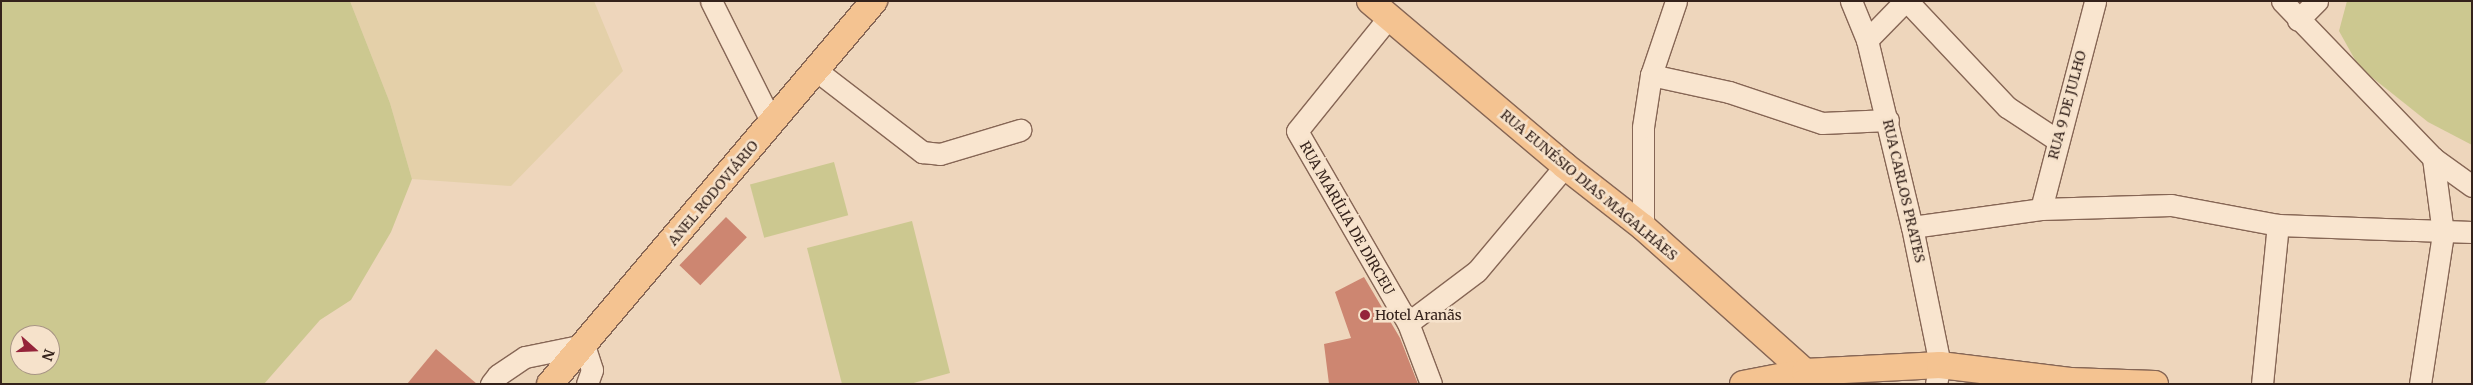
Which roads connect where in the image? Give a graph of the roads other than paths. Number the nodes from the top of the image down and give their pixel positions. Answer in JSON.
{"nodes":[{"id":1,"x":711,"y":1,"type":"edge"},
{"id":2,"x":874,"y":1,"type":"edge"},
{"id":3,"x":1676,"y":1,"type":"edge"},
{"id":4,"x":1851,"y":1,"type":"edge"},
{"id":5,"x":1906,"y":1,"type":"edge"},
{"id":6,"x":2095,"y":1,"type":"edge"},
{"id":7,"x":2282,"y":1,"type":"edge"},
{"id":8,"x":2317,"y":1,"type":"edge"},
{"id":9,"x":1379,"y":9,"type":"edge"},
{"id":10,"x":2298,"y":20,"type":"junction"},
{"id":11,"x":1867,"y":40,"type":"junction"},
{"id":12,"x":817,"y":71,"type":"junction"},
{"id":13,"x":1651,"y":75,"type":"junction"},
{"id":14,"x":1888,"y":120,"type":"junction"},
{"id":15,"x":772,"y":123,"type":"junction"},
{"id":16,"x":1020,"y":130,"type":"dead end"},
{"id":17,"x":2058,"y":140,"type":"junction"},
{"id":18,"x":2433,"y":158,"type":"junction"},
{"id":19,"x":1565,"y":166,"type":"junction"},
{"id":20,"x":2472,"y":186,"type":"edge"},
{"id":21,"x":2041,"y":209,"type":"junction"},
{"id":22,"x":2278,"y":225,"type":"junction"},
{"id":23,"x":1643,"y":227,"type":"junction"},
{"id":24,"x":1912,"y":227,"type":"junction"},
{"id":25,"x":2472,"y":232,"type":"edge"},
{"id":26,"x":2443,"y":233,"type":"junction"},
{"id":27,"x":1408,"y":324,"type":"junction"},
{"id":28,"x":584,"y":345,"type":"junction"},
{"id":29,"x":1805,"y":372,"type":"junction"},
{"id":30,"x":1938,"y":374,"type":"edge"},
{"id":31,"x":491,"y":384,"type":"edge"},
{"id":32,"x":550,"y":384,"type":"edge"},
{"id":33,"x":587,"y":384,"type":"edge"},
{"id":34,"x":1431,"y":384,"type":"edge"},
{"id":35,"x":1742,"y":384,"type":"edge"},
{"id":36,"x":2155,"y":384,"type":"edge"},
{"id":37,"x":2262,"y":384,"type":"edge"},
{"id":38,"x":2420,"y":384,"type":"edge"}],
"edges":[{"from":1,"to":15,"type":"street"},
{"from":2,"to":12,"type":"main road","name":"ANEL RODOVIÁRIO"},
{"from":3,"to":13,"type":"street"},
{"from":4,"to":11,"type":"street","name":"RUA CARLOS PRATES"},
{"from":5,"to":11,"type":"street"},
{"from":5,"to":17,"type":"street"},
{"from":6,"to":17,"type":"street","name":"RUA 9 DE JULHO"},
{"from":7,"to":10,"type":"street"},
{"from":8,"to":10,"type":"street"},
{"from":9,"to":19,"type":"main road","name":"RUA EUNÉSIO DIAS MAGALHÃES"},
{"from":9,"to":27,"type":"street","name":"RUA MARÍLIA DE DIRCEU"},
{"from":10,"to":18,"type":"street"},
{"from":11,"to":14,"type":"street","name":"RUA CARLOS PRATES"},
{"from":12,"to":15,"type":"main road","name":"ANEL RODOVIÁRIO"},
{"from":12,"to":16,"type":"street"},
{"from":13,"to":14,"type":"street"},
{"from":13,"to":23,"type":"street"},
{"from":14,"to":24,"type":"street","name":"RUA CARLOS PRATES"},
{"from":15,"to":28,"type":"main road","name":"ANEL RODOVIÁRIO"},
{"from":17,"to":21,"type":"street","name":"RUA 9 DE JULHO"},
{"from":18,"to":20,"type":"street"},
{"from":18,"to":26,"type":"street"},
{"from":19,"to":23,"type":"main road","name":"RUA EUNÉSIO DIAS MAGALHÃES"},
{"from":19,"to":27,"type":"street"},
{"from":21,"to":22,"type":"street"},
{"from":21,"to":24,"type":"street"},
{"from":22,"to":26,"type":"street"},
{"from":22,"to":37,"type":"street"},
{"from":23,"to":29,"type":"main road","name":"RUA EUNÉSIO DIAS MAGALHÃES"},
{"from":24,"to":30,"type":"street","name":"RUA CARLOS PRATES"},
{"from":25,"to":26,"type":"street"},
{"from":26,"to":38,"type":"street"},
{"from":27,"to":34,"type":"street","name":"RUA MARÍLIA DE DIRCEU"},
{"from":28,"to":31,"type":"street"},
{"from":28,"to":32,"type":"main road","name":"ANEL RODOVIÁRIO"},
{"from":28,"to":33,"type":"street"},
{"from":29,"to":30,"type":"main road"},
{"from":29,"to":35,"type":"main road"},
{"from":30,"to":36,"type":"main road"}]}
